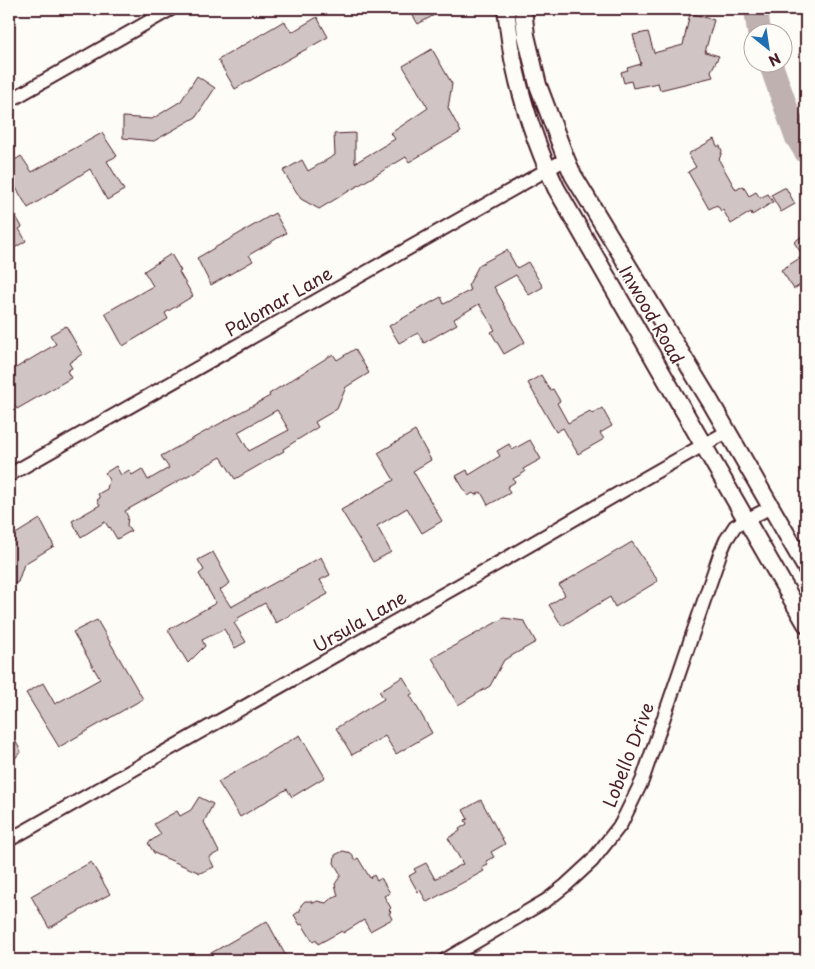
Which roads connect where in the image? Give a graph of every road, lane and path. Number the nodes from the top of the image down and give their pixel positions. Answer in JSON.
{"nodes":[{"id":1,"x":171,"y":9,"type":"edge"},
{"id":2,"x":506,"y":9,"type":"edge"},
{"id":3,"x":523,"y":9,"type":"edge"},
{"id":4,"x":9,"y":101,"type":"edge"},
{"id":5,"x":566,"y":159,"type":"junction"},
{"id":6,"x":548,"y":170,"type":"junction"},
{"id":7,"x":727,"y":432,"type":"junction"},
{"id":8,"x":703,"y":445,"type":"junction"},
{"id":9,"x":9,"y":475,"type":"edge"},
{"id":10,"x":771,"y":507,"type":"junction"},
{"id":11,"x":746,"y":520,"type":"junction"},
{"id":12,"x":806,"y":568,"type":"edge"},
{"id":13,"x":806,"y":624,"type":"edge"},
{"id":14,"x":9,"y":840,"type":"edge"},
{"id":15,"x":445,"y":960,"type":"edge"}],
"edges":[{"from":1,"to":4,"type":"street"},
{"from":2,"to":6,"type":"main road","name":"Inwood Road"},
{"from":3,"to":5,"type":"main road","name":"Inwood Road"},
{"from":5,"to":6,"type":"street","name":"Palomar Lane"},
{"from":5,"to":7,"type":"main road","name":"Inwood Road"},
{"from":6,"to":8,"type":"main road","name":"Inwood Road"},
{"from":6,"to":9,"type":"street","name":"Palomar Lane"},
{"from":7,"to":8,"type":"street","name":"Ursula Lane"},
{"from":7,"to":10,"type":"main road","name":"Inwood Road"},
{"from":8,"to":11,"type":"main road","name":"Inwood Road"},
{"from":8,"to":14,"type":"street","name":"Ursula Lane"},
{"from":10,"to":11,"type":"street","name":"Lobello Drive"},
{"from":10,"to":12,"type":"main road","name":"Inwood Road"},
{"from":11,"to":13,"type":"main road","name":"Inwood Road"},
{"from":11,"to":15,"type":"street","name":"Lobello Drive"}]}
